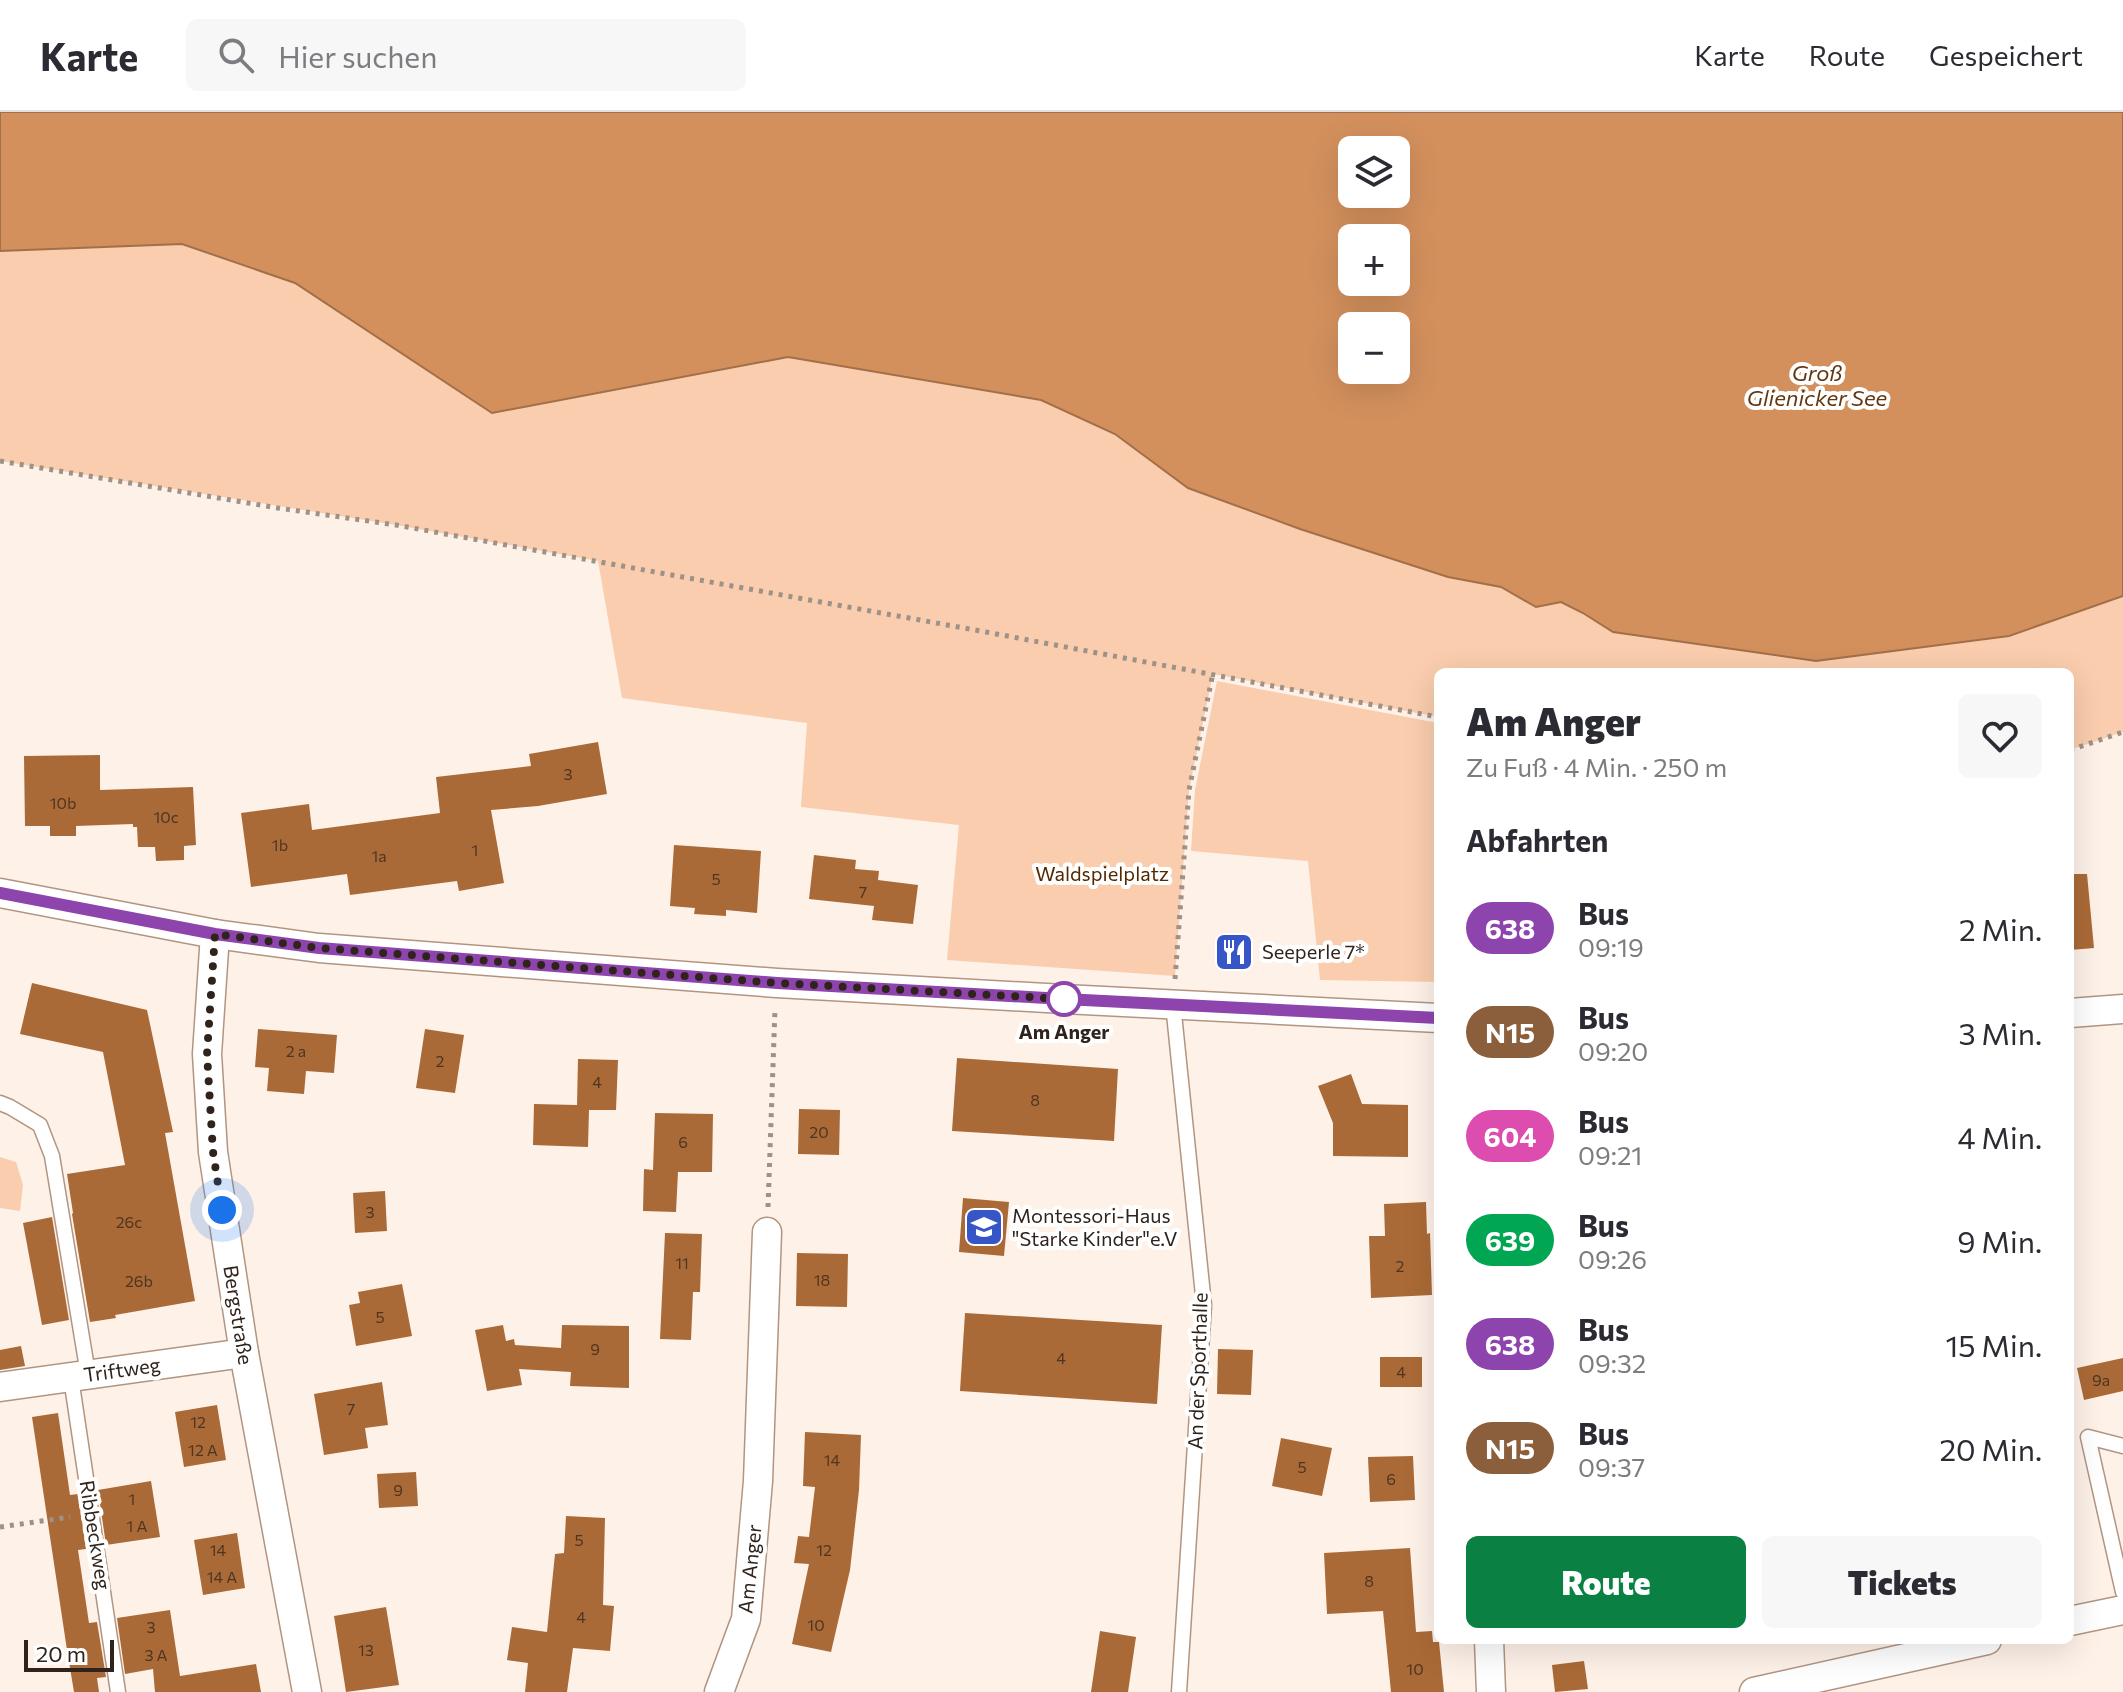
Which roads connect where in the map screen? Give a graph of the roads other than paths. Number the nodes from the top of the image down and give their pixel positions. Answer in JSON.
{"nodes":[{"id":1,"x":0,"y":893,"type":"edge"},
{"id":2,"x":215,"y":934,"type":"junction"},
{"id":3,"x":1173,"y":1004,"type":"junction"},
{"id":4,"x":2123,"y":1009,"type":"edge"},
{"id":5,"x":2074,"y":1013,"type":"edge"},
{"id":6,"x":1434,"y":1018,"type":"edge"},
{"id":7,"x":0,"y":1103,"type":"edge"},
{"id":8,"x":767,"y":1232,"type":"road end"},
{"id":9,"x":244,"y":1353,"type":"junction"},
{"id":10,"x":80,"y":1376,"type":"junction"},
{"id":11,"x":0,"y":1387,"type":"edge"},
{"id":12,"x":2123,"y":1446,"type":"edge"},
{"id":13,"x":2123,"y":1592,"type":"edge"},
{"id":14,"x":2123,"y":1610,"type":"edge"},
{"id":15,"x":2074,"y":1620,"type":"edge"},
{"id":16,"x":1489,"y":1644,"type":"edge"},
{"id":17,"x":1969,"y":1644,"type":"edge"},
{"id":18,"x":118,"y":1692,"type":"edge"},
{"id":19,"x":307,"y":1692,"type":"edge"},
{"id":20,"x":719,"y":1692,"type":"edge"},
{"id":21,"x":1179,"y":1692,"type":"edge"},
{"id":22,"x":1491,"y":1692,"type":"edge"},
{"id":23,"x":1754,"y":1692,"type":"edge"}],
"edges":[{"from":1,"to":2,"type":"street"},
{"from":2,"to":3,"type":"street"},
{"from":2,"to":9,"type":"street","name":"Bergstraße"},
{"from":3,"to":6,"type":"street"},
{"from":3,"to":21,"type":"lane","name":"An der Sporthalle"},
{"from":4,"to":5,"type":"street"},
{"from":7,"to":10,"type":"lane","name":"Ribbeckweg"},
{"from":8,"to":20,"type":"street","name":"Am Anger"},
{"from":9,"to":10,"type":"street","name":"Triftweg"},
{"from":9,"to":19,"type":"street","name":"Bergstraße"},
{"from":10,"to":11,"type":"street","name":"Triftweg"},
{"from":10,"to":18,"type":"lane","name":"Ribbeckweg"},
{"from":12,"to":13,"type":"lane"},
{"from":14,"to":15,"type":"street"},
{"from":16,"to":22,"type":"street"},
{"from":17,"to":23,"type":"street"}]}
